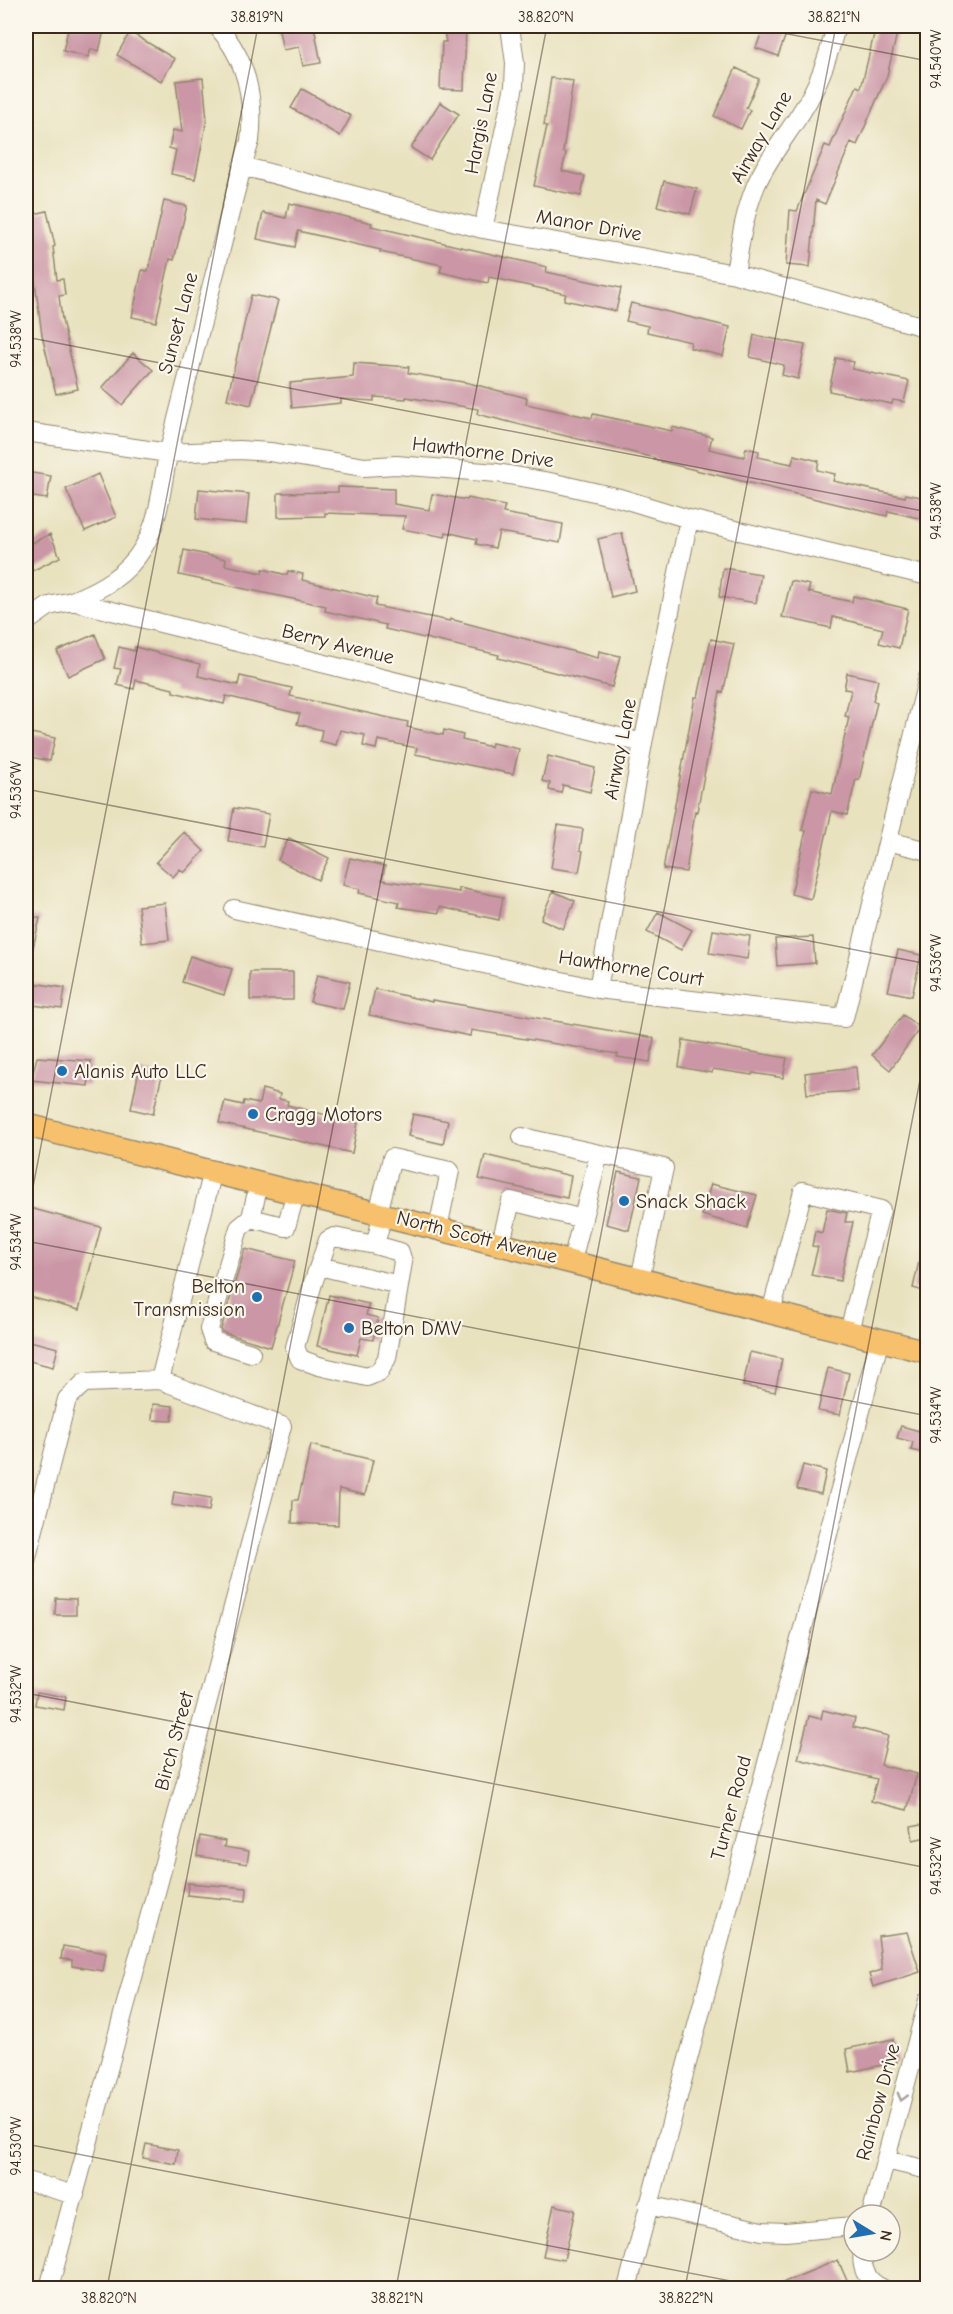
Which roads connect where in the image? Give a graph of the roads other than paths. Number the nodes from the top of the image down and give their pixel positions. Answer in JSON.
{"nodes":[{"id":1,"x":217,"y":26,"type":"edge"},
{"id":2,"x":510,"y":26,"type":"edge"},
{"id":3,"x":836,"y":26,"type":"edge"},
{"id":4,"x":242,"y":166,"type":"junction"},
{"id":5,"x":483,"y":229,"type":"junction"},
{"id":6,"x":735,"y":274,"type":"junction"},
{"id":7,"x":927,"y":328,"type":"edge"},
{"id":8,"x":26,"y":432,"type":"edge"},
{"id":9,"x":168,"y":453,"type":"junction"},
{"id":10,"x":689,"y":519,"type":"junction"},
{"id":11,"x":927,"y":576,"type":"edge"},
{"id":12,"x":72,"y":601,"type":"junction"},
{"id":13,"x":26,"y":622,"type":"edge"},
{"id":14,"x":927,"y":677,"type":"edge"},
{"id":15,"x":643,"y":743,"type":"junction"},
{"id":16,"x":888,"y":841,"type":"junction"},
{"id":17,"x":927,"y":851,"type":"edge"},
{"id":18,"x":234,"y":909,"type":"dead end"},
{"id":19,"x":598,"y":989,"type":"junction"},
{"id":20,"x":26,"y":1125,"type":"edge"},
{"id":21,"x":522,"y":1137,"type":"dead end"},
{"id":22,"x":599,"y":1154,"type":"junction"},
{"id":23,"x":213,"y":1171,"type":"junction"},
{"id":24,"x":260,"y":1183,"type":"junction"},
{"id":25,"x":296,"y":1192,"type":"junction"},
{"id":26,"x":381,"y":1213,"type":"junction"},
{"id":27,"x":251,"y":1218,"type":"junction"},
{"id":28,"x":583,"y":1219,"type":"junction"},
{"id":29,"x":438,"y":1228,"type":"junction"},
{"id":30,"x":501,"y":1243,"type":"junction"},
{"id":31,"x":375,"y":1245,"type":"junction"},
{"id":32,"x":572,"y":1262,"type":"junction"},
{"id":33,"x":319,"y":1266,"type":"junction"},
{"id":34,"x":640,"y":1279,"type":"junction"},
{"id":35,"x":399,"y":1285,"type":"junction"},
{"id":36,"x":771,"y":1312,"type":"junction"},
{"id":37,"x":849,"y":1332,"type":"junction"},
{"id":38,"x":880,"y":1339,"type":"junction"},
{"id":39,"x":927,"y":1352,"type":"edge"},
{"id":40,"x":251,"y":1353,"type":"dead end"},
{"id":41,"x":160,"y":1380,"type":"junction"},
{"id":42,"x":26,"y":1561,"type":"edge"},
{"id":43,"x":927,"y":2000,"type":"edge"},
{"id":44,"x":922,"y":2043,"type":"edge"},
{"id":45,"x":886,"y":2160,"type":"junction"},
{"id":46,"x":927,"y":2170,"type":"edge"},
{"id":47,"x":26,"y":2181,"type":"edge"},
{"id":48,"x":75,"y":2195,"type":"junction"},
{"id":49,"x":875,"y":2203,"type":"edge"},
{"id":50,"x":648,"y":2205,"type":"junction"},
{"id":51,"x":842,"y":2227,"type":"edge"},
{"id":52,"x":864,"y":2263,"type":"edge"},
{"id":53,"x":49,"y":2289,"type":"edge"},
{"id":54,"x":627,"y":2289,"type":"edge"},
{"id":55,"x":882,"y":2289,"type":"edge"}],
"edges":[{"from":1,"to":4,"type":"street","name":"Sunset Lane"},
{"from":2,"to":5,"type":"street","name":"Hargis Lane"},
{"from":3,"to":6,"type":"street","name":"Airway Lane"},
{"from":4,"to":5,"type":"street","name":"Manor Drive"},
{"from":4,"to":9,"type":"street","name":"Sunset Lane"},
{"from":5,"to":6,"type":"street","name":"Manor Drive"},
{"from":6,"to":7,"type":"street","name":"Manor Drive"},
{"from":8,"to":9,"type":"street","name":"Hawthorne Drive"},
{"from":9,"to":10,"type":"street","name":"Hawthorne Drive"},
{"from":9,"to":12,"type":"street","name":"Sunset Lane"},
{"from":10,"to":11,"type":"street","name":"Hawthorne Drive"},
{"from":10,"to":15,"type":"street","name":"Airway Lane"},
{"from":12,"to":13,"type":"street","name":"Berry Avenue"},
{"from":12,"to":15,"type":"street","name":"Berry Avenue"},
{"from":14,"to":16,"type":"street"},
{"from":15,"to":19,"type":"street","name":"Airway Lane"},
{"from":16,"to":17,"type":"street"},
{"from":16,"to":19,"type":"street","name":"Hawthorne Court"},
{"from":18,"to":19,"type":"street","name":"Hawthorne Court"},
{"from":20,"to":23,"type":"main road","name":"North Scott Avenue"},
{"from":21,"to":22,"type":"street"},
{"from":22,"to":28,"type":"street"},
{"from":22,"to":34,"type":"street"},
{"from":23,"to":24,"type":"main road","name":"North Scott Avenue"},
{"from":23,"to":41,"type":"street"},
{"from":24,"to":25,"type":"main road","name":"North Scott Avenue"},
{"from":24,"to":27,"type":"street"},
{"from":25,"to":26,"type":"main road","name":"North Scott Avenue"},
{"from":25,"to":27,"type":"street"},
{"from":26,"to":29,"type":"main road","name":"North Scott Avenue"},
{"from":26,"to":29,"type":"street"},
{"from":26,"to":31,"type":"street"},
{"from":27,"to":40,"type":"street"},
{"from":28,"to":30,"type":"street"},
{"from":28,"to":32,"type":"street"},
{"from":29,"to":30,"type":"main road","name":"North Scott Avenue"},
{"from":30,"to":32,"type":"main road","name":"North Scott Avenue"},
{"from":31,"to":33,"type":"street"},
{"from":31,"to":35,"type":"street"},
{"from":32,"to":34,"type":"main road","name":"North Scott Avenue"},
{"from":33,"to":35,"type":"street"},
{"from":33,"to":35,"type":"street"},
{"from":34,"to":36,"type":"main road","name":"North Scott Avenue"},
{"from":36,"to":37,"type":"main road","name":"North Scott Avenue"},
{"from":36,"to":37,"type":"street"},
{"from":37,"to":38,"type":"main road","name":"North Scott Avenue"},
{"from":38,"to":39,"type":"main road","name":"North Scott Avenue"},
{"from":38,"to":50,"type":"street","name":"Turner Road"},
{"from":41,"to":42,"type":"street"},
{"from":41,"to":48,"type":"street","name":"Birch Street"},
{"from":43,"to":44,"type":"street","name":"Rainbow Drive"},
{"from":44,"to":45,"type":"street","name":"Rainbow Drive","one_way":true},
{"from":45,"to":46,"type":"street"},
{"from":45,"to":49,"type":"street","name":"Rainbow Drive"},
{"from":47,"to":48,"type":"street"},
{"from":48,"to":53,"type":"street","name":"Birch Street"},
{"from":50,"to":51,"type":"street"},
{"from":50,"to":54,"type":"street","name":"Turner Road"},
{"from":52,"to":55,"type":"street"}]}
